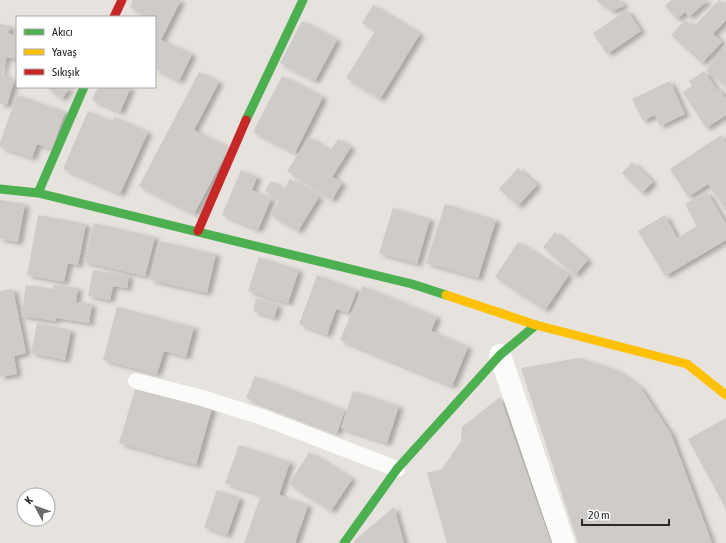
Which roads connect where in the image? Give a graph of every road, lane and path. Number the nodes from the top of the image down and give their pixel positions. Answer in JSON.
{"nodes":[{"id":1,"x":122,"y":0,"type":"edge"},
{"id":2,"x":303,"y":0,"type":"edge"},
{"id":3,"x":114,"y":16,"type":"edge"},
{"id":4,"x":84,"y":88,"type":"edge"},
{"id":5,"x":0,"y":189,"type":"edge"},
{"id":6,"x":38,"y":193,"type":"junction"},
{"id":7,"x":198,"y":231,"type":"junction"},
{"id":8,"x":536,"y":325,"type":"junction"},
{"id":9,"x":500,"y":355,"type":"junction"},
{"id":10,"x":136,"y":380,"type":"dead end"},
{"id":11,"x":726,"y":395,"type":"edge"},
{"id":12,"x":397,"y":469,"type":"junction"},
{"id":13,"x":344,"y":543,"type":"edge"},
{"id":14,"x":564,"y":543,"type":"edge"}],
"edges":[{"from":1,"to":3,"type":"street"},
{"from":2,"to":7,"type":"street"},
{"from":4,"to":6,"type":"street"},
{"from":5,"to":6,"type":"street"},
{"from":6,"to":7,"type":"street"},
{"from":7,"to":8,"type":"street"},
{"from":8,"to":9,"type":"street"},
{"from":8,"to":11,"type":"street"},
{"from":9,"to":12,"type":"street"},
{"from":9,"to":14,"type":"street"},
{"from":10,"to":12,"type":"lane"},
{"from":12,"to":13,"type":"street"}]}
